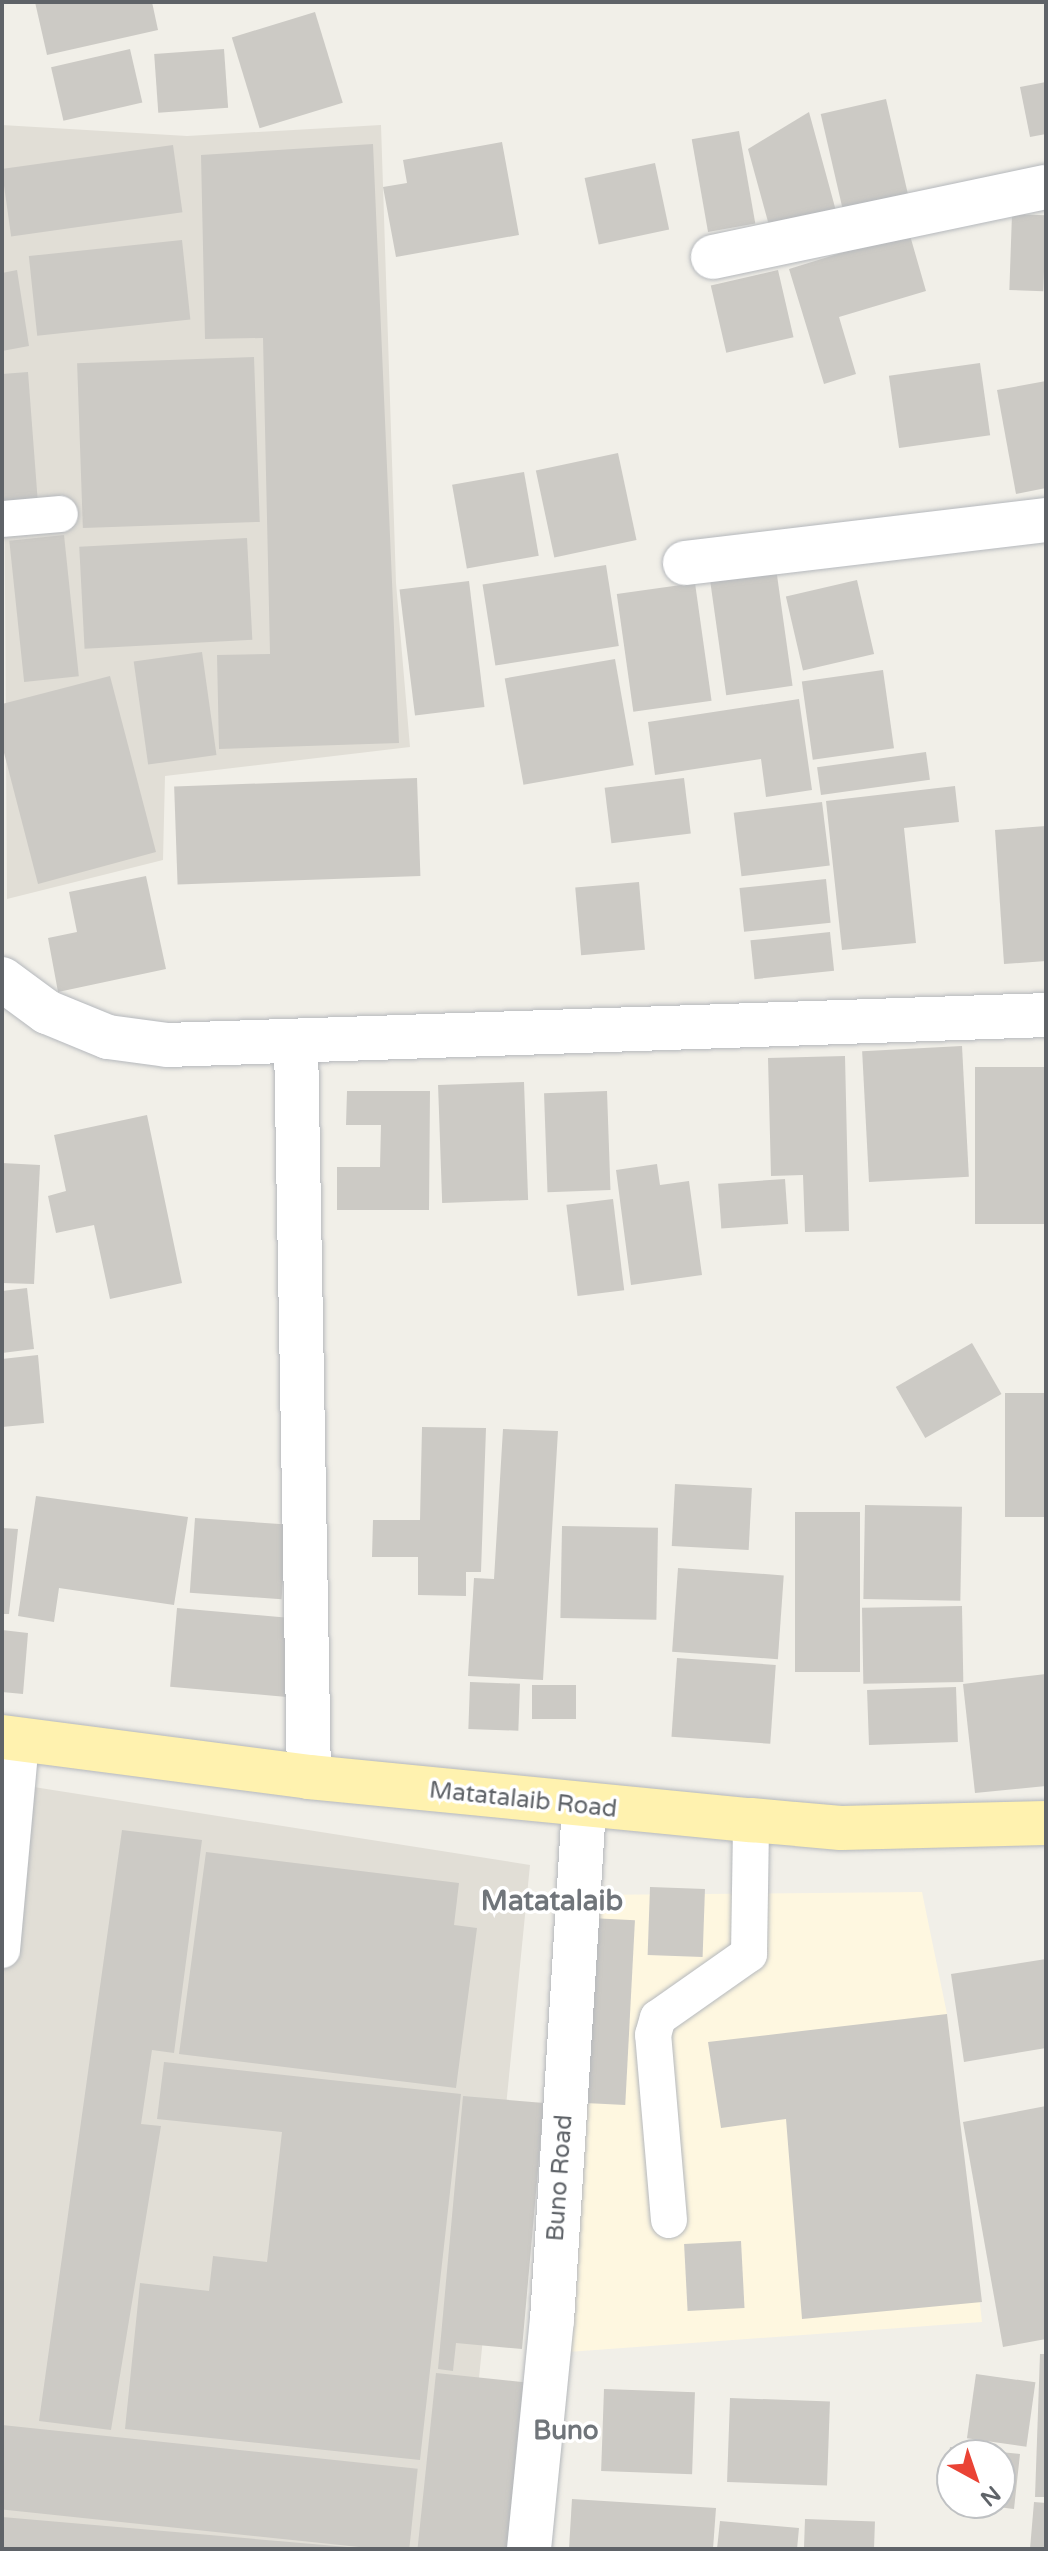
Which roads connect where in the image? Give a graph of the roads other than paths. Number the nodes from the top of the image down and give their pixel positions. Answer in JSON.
{"nodes":[{"id":1,"x":1046,"y":187,"type":"edge"},
{"id":2,"x":713,"y":257,"type":"dead end"},
{"id":3,"x":60,"y":514,"type":"dead end"},
{"id":4,"x":2,"y":519,"type":"edge"},
{"id":5,"x":1046,"y":520,"type":"edge"},
{"id":6,"x":685,"y":563,"type":"dead end"},
{"id":7,"x":2,"y":979,"type":"edge"},
{"id":8,"x":1046,"y":1015,"type":"edge"},
{"id":9,"x":296,"y":1041,"type":"junction"},
{"id":10,"x":11,"y":1738,"type":"edge"},
{"id":11,"x":309,"y":1777,"type":"junction"},
{"id":12,"x":584,"y":1807,"type":"junction"},
{"id":13,"x":751,"y":1820,"type":"junction"},
{"id":14,"x":1046,"y":1823,"type":"edge"},
{"id":15,"x":2,"y":1950,"type":"edge"},
{"id":16,"x":669,"y":2220,"type":"dead end"},
{"id":17,"x":529,"y":2549,"type":"edge"}],
"edges":[{"from":1,"to":2,"type":"street"},
{"from":3,"to":4,"type":"lane"},
{"from":5,"to":6,"type":"street"},
{"from":7,"to":9,"type":"street"},
{"from":8,"to":9,"type":"street"},
{"from":9,"to":11,"type":"street"},
{"from":10,"to":11,"type":"main road","name":"Matatalaib Road"},
{"from":10,"to":15,"type":"lane"},
{"from":11,"to":12,"type":"main road","name":"Matatalaib Road"},
{"from":12,"to":13,"type":"main road","name":"Matatalaib Road"},
{"from":12,"to":17,"type":"street","name":"Buno Road"},
{"from":13,"to":14,"type":"main road","name":"Matatalaib Road"},
{"from":13,"to":16,"type":"lane"}]}
